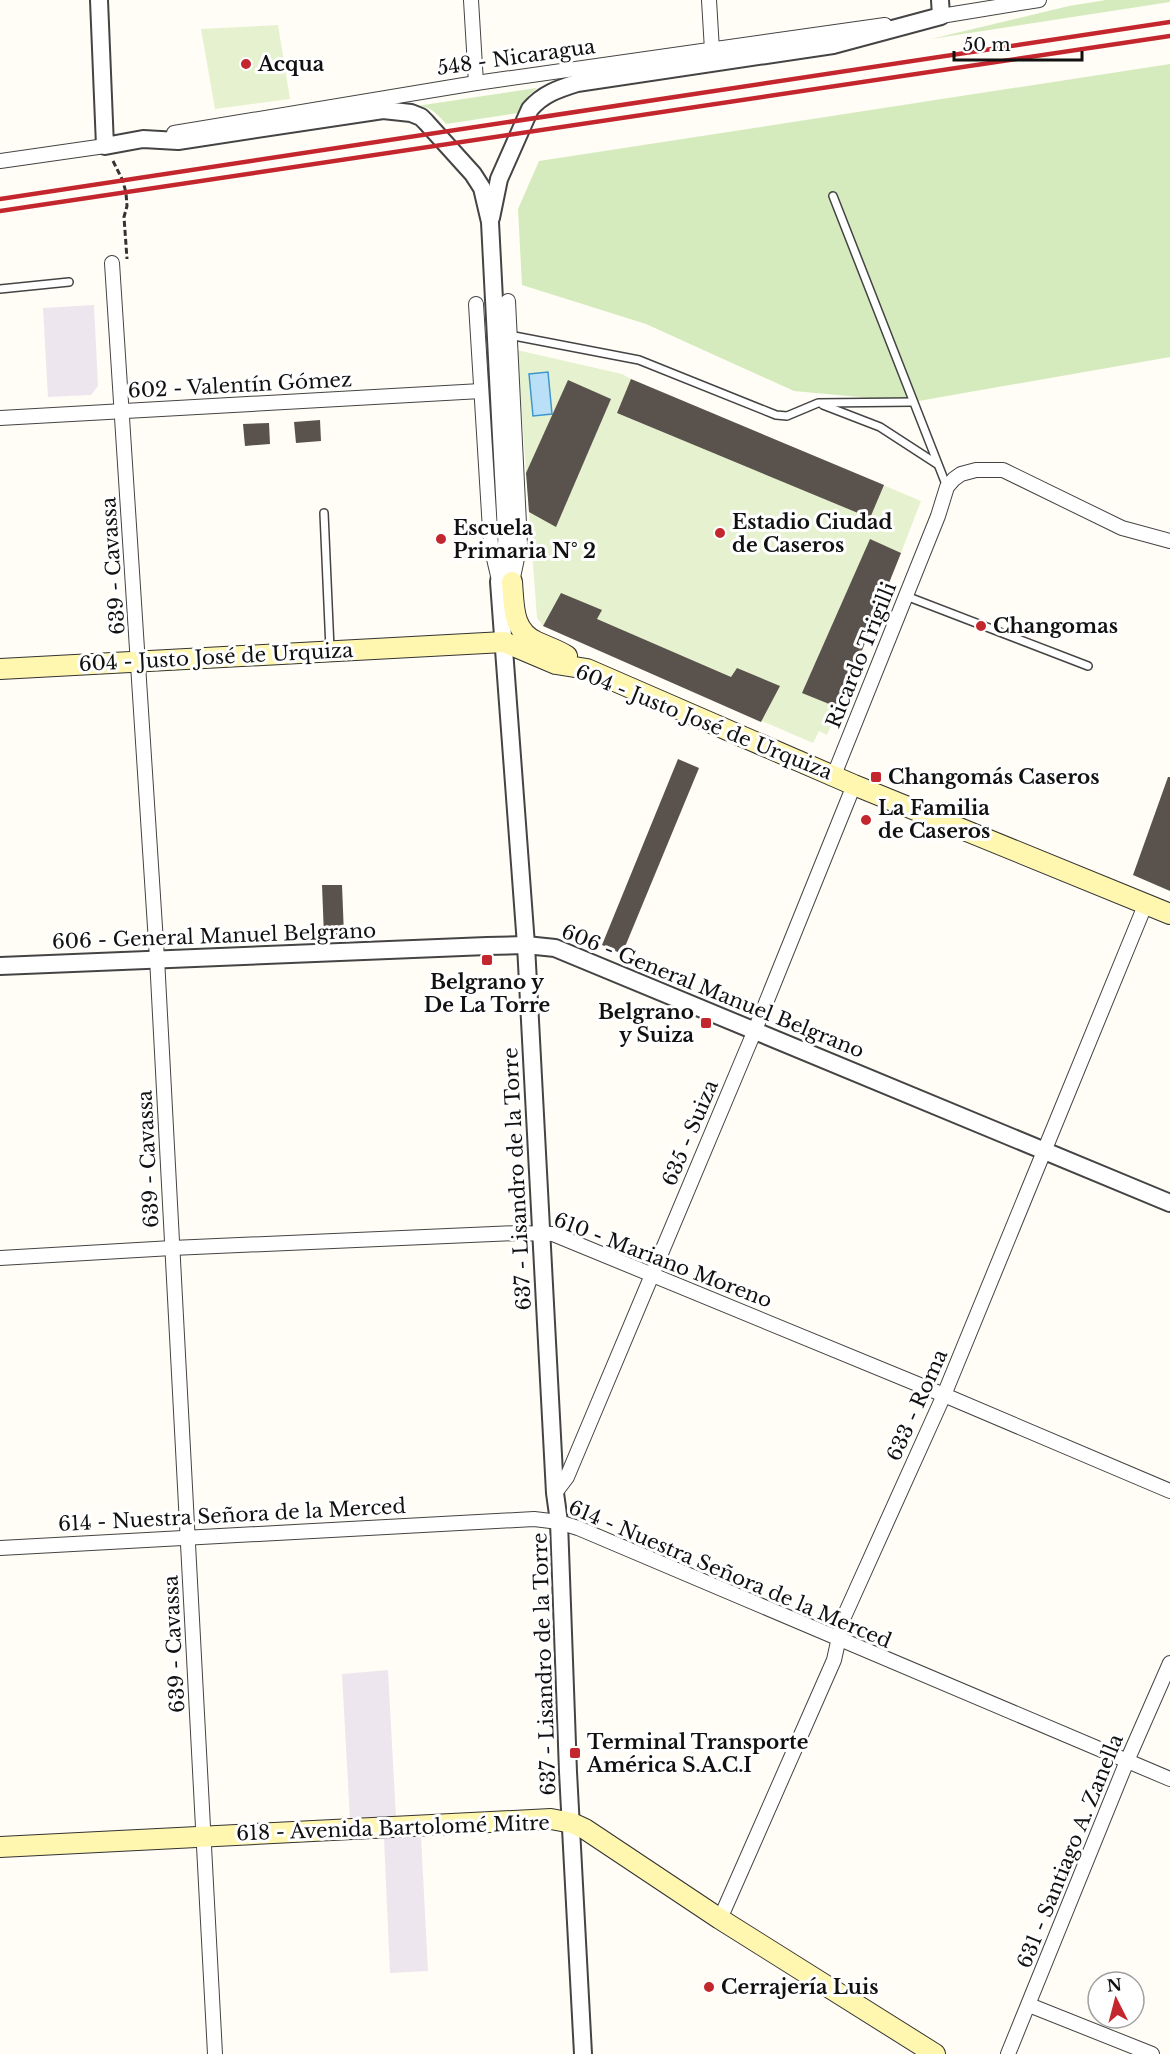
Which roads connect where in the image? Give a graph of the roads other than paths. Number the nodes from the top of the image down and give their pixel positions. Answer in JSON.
{"nodes":[{"id":1,"x":99,"y":0,"type":"edge"},
{"id":2,"x":471,"y":0,"type":"edge"},
{"id":3,"x":709,"y":0,"type":"edge"},
{"id":4,"x":1039,"y":0,"type":"edge"},
{"id":5,"x":936,"y":12,"type":"edge"},
{"id":6,"x":712,"y":50,"type":"junction"},
{"id":7,"x":476,"y":83,"type":"junction"},
{"id":8,"x":143,"y":139,"type":"junction"},
{"id":9,"x":105,"y":146,"type":"junction"},
{"id":10,"x":0,"y":162,"type":"edge"},
{"id":11,"x":833,"y":196,"type":"dead end"},
{"id":12,"x":490,"y":222,"type":"junction"},
{"id":13,"x":112,"y":263,"type":"road end"},
{"id":14,"x":69,"y":282,"type":"dead end"},
{"id":15,"x":0,"y":289,"type":"edge"},
{"id":16,"x":508,"y":301,"type":"dead end"},
{"id":17,"x":476,"y":304,"type":"dead end"},
{"id":18,"x":509,"y":335,"type":"junction"},
{"id":19,"x":481,"y":391,"type":"junction"},
{"id":20,"x":913,"y":402,"type":"junction"},
{"id":21,"x":818,"y":404,"type":"junction"},
{"id":22,"x":123,"y":411,"type":"junction"},
{"id":23,"x":0,"y":418,"type":"edge"},
{"id":24,"x":937,"y":464,"type":"junction"},
{"id":25,"x":947,"y":487,"type":"junction"},
{"id":26,"x":324,"y":513,"type":"dead end"},
{"id":27,"x":1170,"y":541,"type":"edge"},
{"id":28,"x":506,"y":582,"type":"junction"},
{"id":29,"x":906,"y":596,"type":"junction"},
{"id":30,"x":504,"y":642,"type":"junction"},
{"id":31,"x":330,"y":651,"type":"junction"},
{"id":32,"x":138,"y":662,"type":"junction"},
{"id":33,"x":1088,"y":666,"type":"dead end"},
{"id":34,"x":0,"y":669,"type":"edge"},
{"id":35,"x":587,"y":669,"type":"junction"},
{"id":36,"x":834,"y":775,"type":"junction"},
{"id":37,"x":854,"y":785,"type":"junction"},
{"id":38,"x":1146,"y":903,"type":"junction"},
{"id":39,"x":1170,"y":914,"type":"edge"},
{"id":40,"x":526,"y":945,"type":"junction"},
{"id":41,"x":157,"y":958,"type":"junction"},
{"id":42,"x":0,"y":966,"type":"edge"},
{"id":43,"x":754,"y":1030,"type":"junction"},
{"id":44,"x":1044,"y":1150,"type":"junction"},
{"id":45,"x":1170,"y":1203,"type":"edge"},
{"id":46,"x":541,"y":1232,"type":"junction"},
{"id":47,"x":172,"y":1248,"type":"junction"},
{"id":48,"x":0,"y":1258,"type":"edge"},
{"id":49,"x":652,"y":1275,"type":"junction"},
{"id":50,"x":944,"y":1395,"type":"junction"},
{"id":51,"x":1170,"y":1491,"type":"edge"},
{"id":52,"x":555,"y":1493,"type":"junction"},
{"id":53,"x":559,"y":1522,"type":"junction"},
{"id":54,"x":189,"y":1537,"type":"junction"},
{"id":55,"x":0,"y":1548,"type":"edge"},
{"id":56,"x":838,"y":1639,"type":"junction"},
{"id":57,"x":1170,"y":1663,"type":"edge"},
{"id":58,"x":1127,"y":1761,"type":"junction"},
{"id":59,"x":1170,"y":1779,"type":"edge"},
{"id":60,"x":572,"y":1823,"type":"junction"},
{"id":61,"x":203,"y":1835,"type":"junction"},
{"id":62,"x":0,"y":1846,"type":"edge"},
{"id":63,"x":720,"y":1919,"type":"junction"},
{"id":64,"x":1029,"y":2005,"type":"junction"},
{"id":65,"x":214,"y":2054,"type":"edge"},
{"id":66,"x":583,"y":2054,"type":"edge"},
{"id":67,"x":935,"y":2054,"type":"edge"},
{"id":68,"x":1008,"y":2054,"type":"edge"},
{"id":69,"x":1152,"y":2054,"type":"edge"}],
"edges":[{"from":1,"to":9,"type":"street"},
{"from":2,"to":7,"type":"street"},
{"from":3,"to":6,"type":"street"},
{"from":4,"to":5,"type":"street","name":"548 - Nicaragua"},
{"from":5,"to":6,"type":"street","name":"548 - Nicaragua"},
{"from":5,"to":12,"type":"street"},
{"from":6,"to":7,"type":"street","name":"548 - Nicaragua"},
{"from":7,"to":8,"type":"street","name":"548 - Nicaragua"},
{"from":8,"to":9,"type":"street","name":"548 - Nicaragua"},
{"from":8,"to":12,"type":"street"},
{"from":9,"to":10,"type":"street","name":"548 - Nicaragua"},
{"from":11,"to":20,"type":"lane"},
{"from":12,"to":28,"type":"street"},
{"from":13,"to":22,"type":"street","name":"639 - Cavassa"},
{"from":14,"to":15,"type":"lane"},
{"from":16,"to":18,"type":"street","name":"637 - Lisandro de la Torre"},
{"from":17,"to":19,"type":"street","name":"637 - Lisandro de la Torre"},
{"from":18,"to":21,"type":"lane"},
{"from":18,"to":28,"type":"street","name":"637 - Lisandro de la Torre"},
{"from":19,"to":22,"type":"street","name":"602 - Valentín Gómez"},
{"from":19,"to":28,"type":"street","name":"637 - Lisandro de la Torre"},
{"from":20,"to":21,"type":"lane"},
{"from":20,"to":24,"type":"lane"},
{"from":21,"to":24,"type":"lane"},
{"from":22,"to":23,"type":"street","name":"602 - Valentín Gómez"},
{"from":22,"to":32,"type":"street","name":"639 - Cavassa"},
{"from":24,"to":25,"type":"lane"},
{"from":25,"to":27,"type":"street"},
{"from":25,"to":29,"type":"street","name":"Ricardo Trigilli"},
{"from":26,"to":31,"type":"lane"},
{"from":28,"to":30,"type":"street","name":"637 - Lisandro de la Torre"},
{"from":28,"to":35,"type":"main road"},
{"from":29,"to":33,"type":"lane"},
{"from":29,"to":36,"type":"street","name":"Ricardo Trigilli"},
{"from":30,"to":31,"type":"main road","name":"604 - Justo José de Urquiza"},
{"from":30,"to":35,"type":"main road","name":"604 - Justo José de Urquiza"},
{"from":30,"to":40,"type":"street","name":"637 - Lisandro de la Torre"},
{"from":31,"to":32,"type":"main road","name":"604 - Justo José de Urquiza"},
{"from":32,"to":34,"type":"main road","name":"604 - Justo José de Urquiza"},
{"from":32,"to":41,"type":"street","name":"639 - Cavassa"},
{"from":35,"to":36,"type":"main road","name":"604 - Justo José de Urquiza"},
{"from":36,"to":37,"type":"main road","name":"604 - Justo José de Urquiza"},
{"from":37,"to":38,"type":"main road","name":"604 - Justo José de Urquiza"},
{"from":37,"to":43,"type":"street","name":"635 - Suiza"},
{"from":38,"to":39,"type":"main road","name":"604 - Justo José de Urquiza"},
{"from":38,"to":44,"type":"street","name":"633 - Roma"},
{"from":40,"to":41,"type":"street","name":"606 - General Manuel Belgrano"},
{"from":40,"to":43,"type":"street","name":"606 - General Manuel Belgrano"},
{"from":40,"to":46,"type":"street","name":"637 - Lisandro de la Torre"},
{"from":41,"to":42,"type":"street","name":"606 - General Manuel Belgrano"},
{"from":41,"to":47,"type":"street","name":"639 - Cavassa"},
{"from":43,"to":44,"type":"street","name":"606 - General Manuel Belgrano"},
{"from":43,"to":49,"type":"street","name":"635 - Suiza"},
{"from":44,"to":45,"type":"street","name":"606 - General Manuel Belgrano"},
{"from":44,"to":50,"type":"street","name":"633 - Roma"},
{"from":46,"to":47,"type":"street","name":"610 - Mariano Moreno"},
{"from":46,"to":49,"type":"street","name":"610 - Mariano Moreno"},
{"from":46,"to":52,"type":"street","name":"637 - Lisandro de la Torre"},
{"from":47,"to":48,"type":"street","name":"610 - Mariano Moreno"},
{"from":47,"to":54,"type":"street","name":"639 - Cavassa"},
{"from":49,"to":50,"type":"street","name":"610 - Mariano Moreno"},
{"from":49,"to":52,"type":"street","name":"635 - Suiza"},
{"from":50,"to":51,"type":"street","name":"610 - Mariano Moreno"},
{"from":50,"to":56,"type":"street","name":"633 - Roma"},
{"from":52,"to":53,"type":"street","name":"637 - Lisandro de la Torre"},
{"from":53,"to":54,"type":"street","name":"614 - Nuestra Señora de la Merced"},
{"from":53,"to":56,"type":"street","name":"614 - Nuestra Señora de la Merced"},
{"from":53,"to":60,"type":"street","name":"637 - Lisandro de la Torre"},
{"from":54,"to":55,"type":"street","name":"614 - Nuestra Señora de la Merced"},
{"from":54,"to":61,"type":"street","name":"639 - Cavassa"},
{"from":56,"to":58,"type":"street","name":"614 - Nuestra Señora de la Merced"},
{"from":56,"to":63,"type":"street","name":"633 - Roma"},
{"from":57,"to":58,"type":"street","name":"631 - Santiago A. Zanella"},
{"from":58,"to":59,"type":"street","name":"614 - Nuestra Señora de la Merced"},
{"from":58,"to":64,"type":"street","name":"631 - Santiago A. Zanella"},
{"from":60,"to":61,"type":"main road","name":"618 - Avenida Bartolomé Mitre"},
{"from":60,"to":63,"type":"main road","name":"618 - Avenida Bartolomé Mitre"},
{"from":60,"to":66,"type":"street","name":"637 - Lisandro de la Torre"},
{"from":61,"to":62,"type":"main road","name":"618 - Avenida Bartolomé Mitre"},
{"from":61,"to":65,"type":"street","name":"639 - Cavassa"},
{"from":63,"to":67,"type":"main road","name":"618 - Avenida Bartolomé Mitre"},
{"from":64,"to":68,"type":"street","name":"631 - Santiago A. Zanella"},
{"from":64,"to":69,"type":"street"}]}
